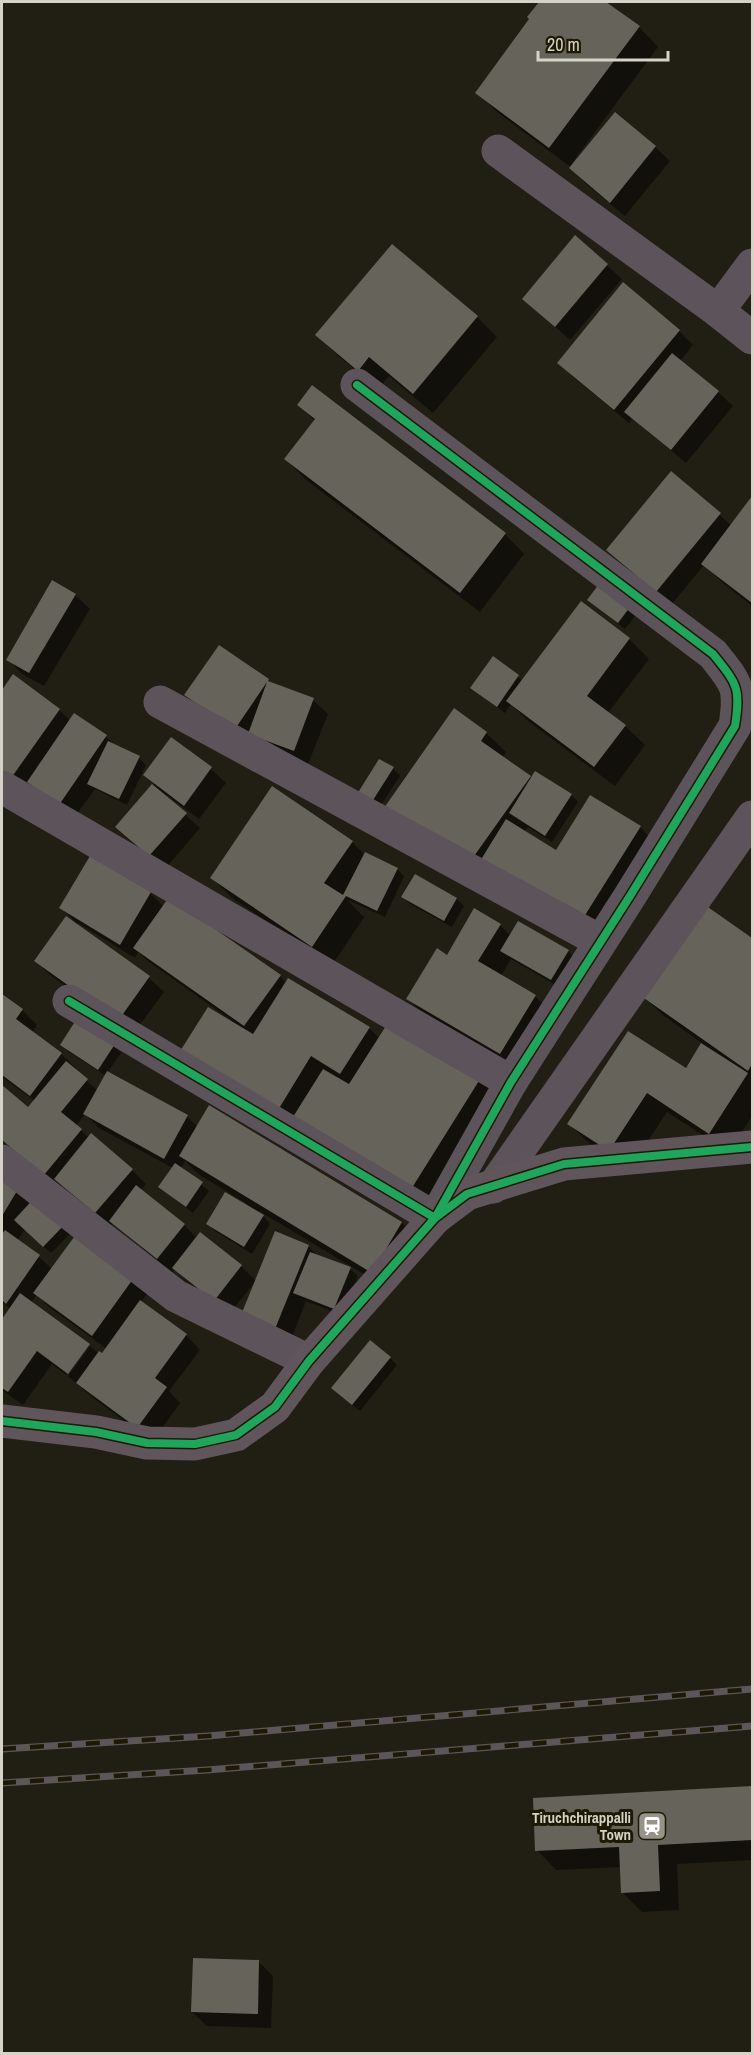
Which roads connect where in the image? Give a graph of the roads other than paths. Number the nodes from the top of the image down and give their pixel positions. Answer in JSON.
{"nodes":[{"id":1,"x":498,"y":151,"type":"dead end"},
{"id":2,"x":753,"y":265,"type":"edge"},
{"id":3,"x":718,"y":311,"type":"junction"},
{"id":4,"x":753,"y":338,"type":"edge"},
{"id":5,"x":357,"y":385,"type":"dead end"},
{"id":6,"x":160,"y":702,"type":"dead end"},
{"id":7,"x":744,"y":714,"type":"edge"},
{"id":8,"x":2,"y":787,"type":"edge"},
{"id":9,"x":753,"y":817,"type":"edge"},
{"id":10,"x":600,"y":941,"type":"junction"},
{"id":11,"x":69,"y":1001,"type":"dead end"},
{"id":12,"x":510,"y":1082,"type":"junction"},
{"id":13,"x":753,"y":1147,"type":"edge"},
{"id":14,"x":2,"y":1161,"type":"edge"},
{"id":15,"x":493,"y":1186,"type":"junction"},
{"id":16,"x":435,"y":1218,"type":"junction"},
{"id":17,"x":309,"y":1361,"type":"junction"},
{"id":18,"x":2,"y":1421,"type":"edge"}],
"edges":[{"from":1,"to":3,"type":"street"},
{"from":2,"to":3,"type":"street"},
{"from":3,"to":4,"type":"street"},
{"from":5,"to":7,"type":"street"},
{"from":6,"to":10,"type":"street"},
{"from":7,"to":10,"type":"street"},
{"from":8,"to":12,"type":"street"},
{"from":9,"to":15,"type":"street"},
{"from":10,"to":12,"type":"street"},
{"from":11,"to":16,"type":"street"},
{"from":12,"to":16,"type":"street"},
{"from":13,"to":15,"type":"street"},
{"from":14,"to":17,"type":"street"},
{"from":15,"to":16,"type":"street"},
{"from":16,"to":17,"type":"street"},
{"from":17,"to":18,"type":"street"}]}
